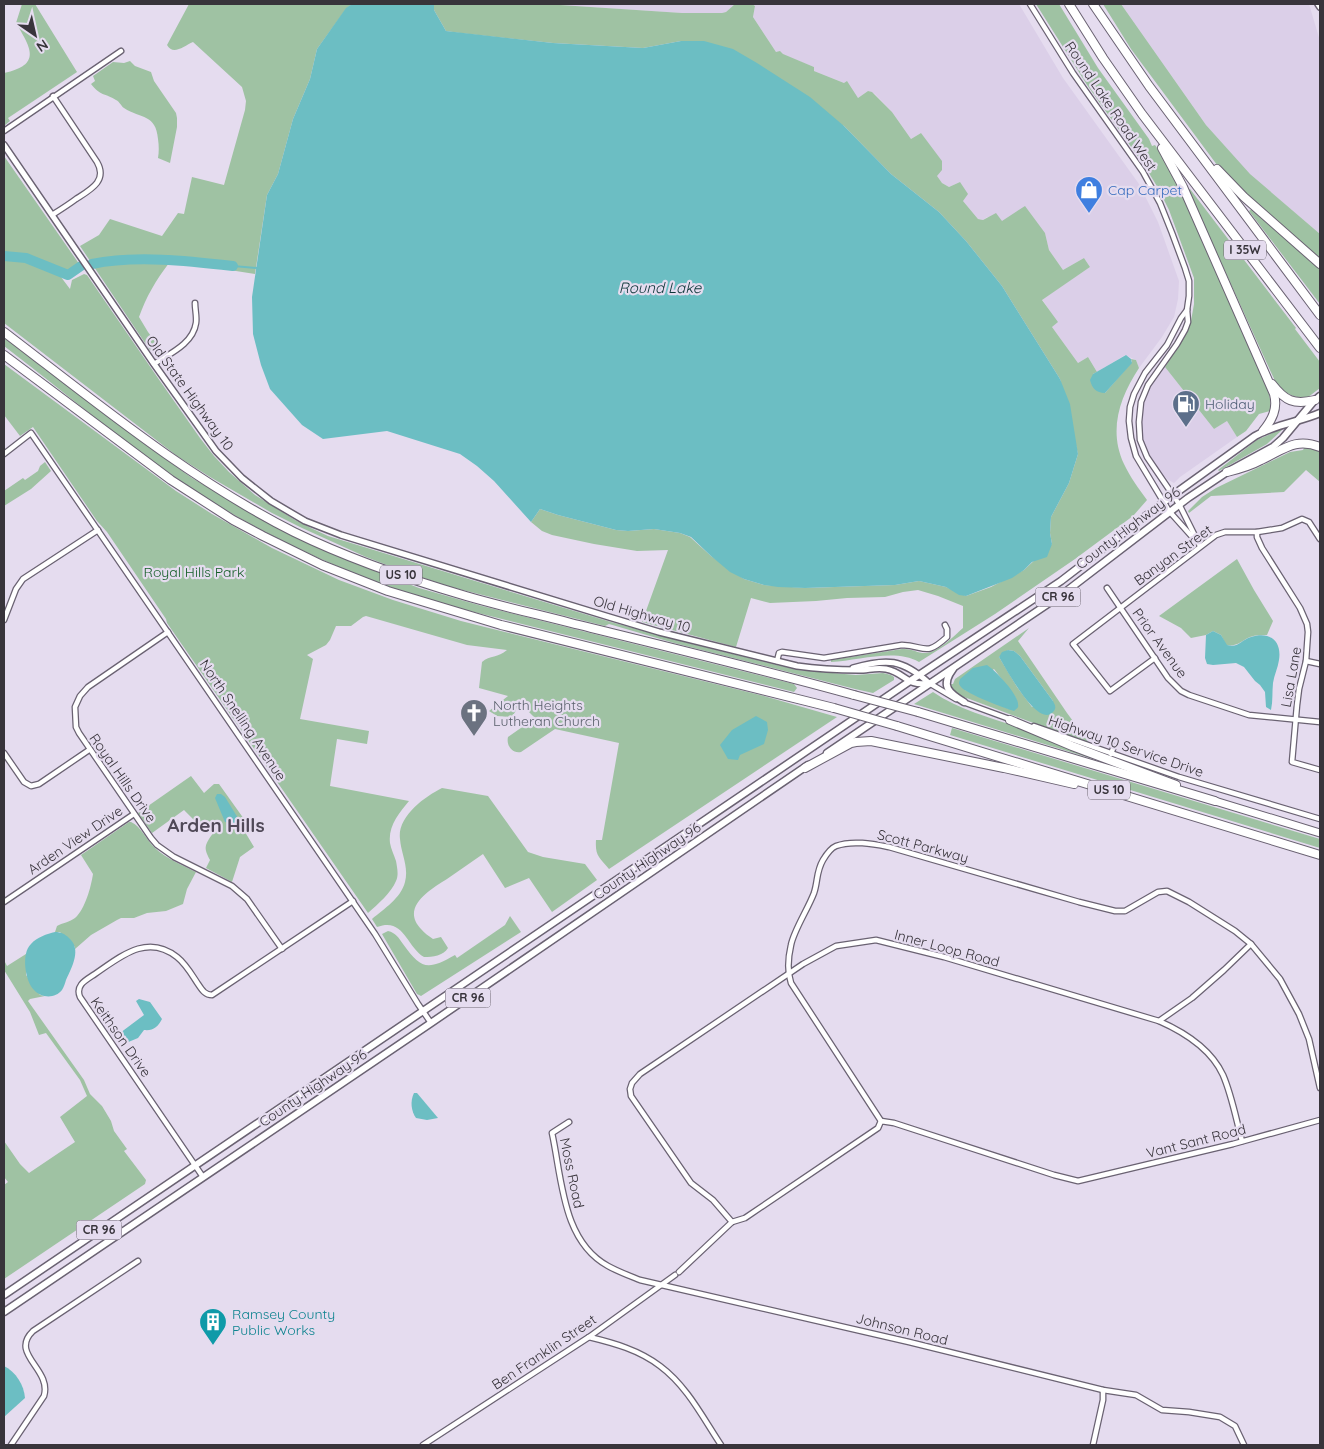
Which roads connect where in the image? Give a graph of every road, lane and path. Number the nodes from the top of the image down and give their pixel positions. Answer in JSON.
{"nodes":[{"id":1,"x":1030,"y":4,"type":"edge"},
{"id":2,"x":1069,"y":4,"type":"edge"},
{"id":3,"x":1093,"y":4,"type":"edge"},
{"id":4,"x":1318,"y":4,"type":"edge"},
{"id":5,"x":1320,"y":7,"type":"edge"},
{"id":6,"x":121,"y":51,"type":"dead end"},
{"id":7,"x":53,"y":96,"type":"junction"},
{"id":8,"x":1142,"y":114,"type":"junction"},
{"id":9,"x":4,"y":130,"type":"edge"},
{"id":10,"x":4,"y":145,"type":"edge"},
{"id":11,"x":1193,"y":145,"type":"junction"},
{"id":12,"x":52,"y":215,"type":"junction"},
{"id":13,"x":1320,"y":264,"type":"edge"},
{"id":14,"x":195,"y":303,"type":"dead end"},
{"id":15,"x":1188,"y":310,"type":"junction"},
{"id":16,"x":1320,"y":315,"type":"edge"},
{"id":17,"x":4,"y":332,"type":"edge"},
{"id":18,"x":1320,"y":348,"type":"edge"},
{"id":19,"x":4,"y":355,"type":"edge"},
{"id":20,"x":154,"y":364,"type":"junction"},
{"id":21,"x":1145,"y":373,"type":"junction"},
{"id":22,"x":1266,"y":374,"type":"junction"},
{"id":23,"x":1153,"y":378,"type":"junction"},
{"id":24,"x":1318,"y":398,"type":"edge"},
{"id":25,"x":1320,"y":413,"type":"edge"},
{"id":26,"x":1296,"y":420,"type":"junction"},
{"id":27,"x":1263,"y":431,"type":"junction"},
{"id":28,"x":1320,"y":447,"type":"edge"},
{"id":29,"x":4,"y":454,"type":"edge"},
{"id":30,"x":1227,"y":472,"type":"junction"},
{"id":31,"x":1172,"y":495,"type":"junction"},
{"id":32,"x":1164,"y":502,"type":"junction"},
{"id":33,"x":1179,"y":504,"type":"junction"},
{"id":34,"x":1169,"y":511,"type":"junction"},
{"id":35,"x":98,"y":530,"type":"junction"},
{"id":36,"x":1257,"y":532,"type":"junction"},
{"id":37,"x":1320,"y":539,"type":"edge"},
{"id":38,"x":1200,"y":546,"type":"junction"},
{"id":39,"x":432,"y":563,"type":"joint"},
{"id":40,"x":1108,"y":588,"type":"dead end"},
{"id":41,"x":1121,"y":608,"type":"junction"},
{"id":42,"x":4,"y":620,"type":"edge"},
{"id":43,"x":945,"y":625,"type":"dead end"},
{"id":44,"x":168,"y":632,"type":"junction"},
{"id":45,"x":1155,"y":658,"type":"junction"},
{"id":46,"x":777,"y":661,"type":"junction"},
{"id":47,"x":1306,"y":661,"type":"junction"},
{"id":48,"x":960,"y":663,"type":"junction"},
{"id":49,"x":1320,"y":664,"type":"edge"},
{"id":50,"x":850,"y":669,"type":"junction"},
{"id":51,"x":920,"y":674,"type":"junction"},
{"id":52,"x":910,"y":681,"type":"junction"},
{"id":53,"x":929,"y":683,"type":"junction"},
{"id":54,"x":964,"y":702,"type":"junction"},
{"id":55,"x":1010,"y":720,"type":"junction"},
{"id":56,"x":1296,"y":720,"type":"junction"},
{"id":57,"x":1320,"y":722,"type":"edge"},
{"id":58,"x":1114,"y":746,"type":"dead end"},
{"id":59,"x":89,"y":750,"type":"junction"},
{"id":60,"x":4,"y":753,"type":"edge"},
{"id":61,"x":1111,"y":754,"type":"junction"},
{"id":62,"x":805,"y":768,"type":"junction"},
{"id":63,"x":1320,"y":770,"type":"edge"},
{"id":64,"x":1117,"y":793,"type":"junction"},
{"id":65,"x":1215,"y":801,"type":"junction"},
{"id":66,"x":134,"y":814,"type":"junction"},
{"id":67,"x":1320,"y":819,"type":"edge"},
{"id":68,"x":1320,"y":833,"type":"edge"},
{"id":69,"x":1320,"y":855,"type":"edge"},
{"id":70,"x":353,"y":901,"type":"junction"},
{"id":71,"x":4,"y":902,"type":"edge"},
{"id":72,"x":1251,"y":944,"type":"junction"},
{"id":73,"x":282,"y":949,"type":"junction"},
{"id":74,"x":788,"y":974,"type":"junction"},
{"id":75,"x":423,"y":1012,"type":"junction"},
{"id":76,"x":1159,"y":1021,"type":"junction"},
{"id":77,"x":431,"y":1023,"type":"junction"},
{"id":78,"x":1320,"y":1088,"type":"edge"},
{"id":79,"x":1320,"y":1120,"type":"edge"},
{"id":80,"x":881,"y":1121,"type":"junction"},
{"id":81,"x":569,"y":1122,"type":"dead end"},
{"id":82,"x":1242,"y":1141,"type":"junction"},
{"id":83,"x":195,"y":1166,"type":"junction"},
{"id":84,"x":203,"y":1178,"type":"junction"},
{"id":85,"x":732,"y":1222,"type":"junction"},
{"id":86,"x":138,"y":1261,"type":"dead end"},
{"id":87,"x":662,"y":1285,"type":"junction"},
{"id":88,"x":4,"y":1295,"type":"edge"},
{"id":89,"x":4,"y":1312,"type":"edge"},
{"id":90,"x":589,"y":1337,"type":"junction"},
{"id":91,"x":1103,"y":1390,"type":"junction"},
{"id":92,"x":11,"y":1445,"type":"edge"},
{"id":93,"x":423,"y":1445,"type":"edge"},
{"id":94,"x":721,"y":1445,"type":"edge"},
{"id":95,"x":1093,"y":1445,"type":"edge"},
{"id":96,"x":1244,"y":1445,"type":"edge"}],
"edges":[{"from":1,"to":15,"type":"street","name":"Round Lake Road West"},
{"from":2,"to":8,"type":"highway","number":"I 35W"},
{"from":3,"to":11,"type":"highway","number":"I 35W"},
{"from":4,"to":5,"type":"street"},
{"from":6,"to":7,"type":"street"},
{"from":7,"to":9,"type":"street"},
{"from":7,"to":12,"type":"street"},
{"from":8,"to":18,"type":"highway","number":"I 35W"},
{"from":8,"to":22,"type":"highway"},
{"from":10,"to":12,"type":"street","name":"Old State Highway 10"},
{"from":11,"to":13,"type":"highway"},
{"from":11,"to":16,"type":"highway","number":"I 35W"},
{"from":12,"to":20,"type":"street","name":"Old State Highway 10"},
{"from":14,"to":20,"type":"street"},
{"from":15,"to":21,"type":"street"},
{"from":15,"to":23,"type":"street","name":"Round Lake Road West"},
{"from":17,"to":65,"type":"highway","number":"US 10","bridge":true},
{"from":19,"to":64,"type":"highway","number":"US 10","bridge":true},
{"from":20,"to":39,"type":"street","name":"Old State Highway 10"},
{"from":21,"to":23,"type":"street"},
{"from":21,"to":32,"type":"street"},
{"from":22,"to":24,"type":"highway"},
{"from":22,"to":27,"type":"highway"},
{"from":23,"to":31,"type":"street","name":"Round Lake Road West"},
{"from":24,"to":26,"type":"main road","name":"County Highway 96","number":"CR 96"},
{"from":25,"to":26,"type":"main road","name":"County Highway 96","number":"CR 96"},
{"from":26,"to":27,"type":"main road","name":"County Highway 96","number":"CR 96"},
{"from":26,"to":30,"type":"main road","name":"County Highway 96","number":"CR 96"},
{"from":27,"to":31,"type":"main road","name":"County Highway 96","number":"CR 96"},
{"from":28,"to":30,"type":"highway"},
{"from":29,"to":35,"type":"street","name":"North Snelling Avenue"},
{"from":30,"to":33,"type":"main road","name":"County Highway 96","number":"CR 96"},
{"from":31,"to":32,"type":"main road","name":"County Highway 96","number":"CR 96"},
{"from":31,"to":33,"type":"street","name":"Round Lake Road West"},
{"from":32,"to":34,"type":"street"},
{"from":32,"to":51,"type":"main road","name":"County Highway 96","number":"CR 96"},
{"from":33,"to":34,"type":"main road","name":"County Highway 96","number":"CR 96"},
{"from":33,"to":38,"type":"street","name":"Round Lake Road West"},
{"from":34,"to":38,"type":"street"},
{"from":34,"to":48,"type":"main road","name":"County Highway 96","number":"CR 96"},
{"from":35,"to":42,"type":"street"},
{"from":35,"to":44,"type":"street","name":"North Snelling Avenue"},
{"from":36,"to":37,"type":"street","name":"Banyan Street"},
{"from":36,"to":38,"type":"street","name":"Banyan Street"},
{"from":36,"to":47,"type":"street","name":"Lisa Lane"},
{"from":38,"to":41,"type":"street","name":"Banyan Street"},
{"from":39,"to":46,"type":"street","name":"Old Highway 10"},
{"from":40,"to":41,"type":"street","name":"Prior Avenue"},
{"from":41,"to":45,"type":"street","name":"Prior Avenue"},
{"from":41,"to":45,"type":"street","name":"Banyan Street"},
{"from":43,"to":46,"type":"street"},
{"from":44,"to":59,"type":"street","name":"Royal Hills Drive"},
{"from":44,"to":70,"type":"street","name":"North Snelling Avenue"},
{"from":45,"to":56,"type":"street","name":"Prior Avenue"},
{"from":46,"to":50,"type":"street","name":"Old Highway 10"},
{"from":47,"to":49,"type":"street"},
{"from":47,"to":56,"type":"street","name":"Lisa Lane"},
{"from":48,"to":53,"type":"main road","name":"County Highway 96","number":"CR 96"},
{"from":48,"to":54,"type":"main road"},
{"from":50,"to":51,"type":"street","name":"Old Highway 10"},
{"from":50,"to":52,"type":"street","name":"Old Highway 10"},
{"from":51,"to":52,"type":"main road","name":"County Highway 96","number":"CR 96"},
{"from":51,"to":53,"type":"street","name":"Old Highway 10"},
{"from":52,"to":53,"type":"street","name":"Old Highway 10"},
{"from":52,"to":75,"type":"main road","name":"County Highway 96","number":"CR 96"},
{"from":53,"to":54,"type":"street","name":"Highway 10 Service Drive"},
{"from":53,"to":62,"type":"main road","name":"County Highway 96","number":"CR 96"},
{"from":54,"to":55,"type":"street","name":"Highway 10 Service Drive"},
{"from":55,"to":61,"type":"street","name":"Highway 10 Service Drive"},
{"from":55,"to":65,"type":"highway"},
{"from":56,"to":57,"type":"street","name":"Prior Avenue"},
{"from":56,"to":63,"type":"street","name":"Lisa Lane"},
{"from":58,"to":61,"type":"street"},
{"from":59,"to":60,"type":"street"},
{"from":59,"to":66,"type":"street","name":"Royal Hills Drive"},
{"from":61,"to":67,"type":"street","name":"Highway 10 Service Drive"},
{"from":62,"to":64,"type":"highway"},
{"from":62,"to":77,"type":"main road","name":"County Highway 96","number":"CR 96"},
{"from":64,"to":69,"type":"highway","number":"US 10"},
{"from":65,"to":68,"type":"highway","number":"US 10"},
{"from":66,"to":71,"type":"street","name":"Arden View Drive"},
{"from":66,"to":73,"type":"street","name":"Royal Hills Drive"},
{"from":70,"to":73,"type":"street","name":"Keithson Drive"},
{"from":70,"to":75,"type":"street","name":"North Snelling Avenue"},
{"from":72,"to":74,"type":"street","name":"Scott Parkway"},
{"from":72,"to":76,"type":"street"},
{"from":72,"to":78,"type":"street"},
{"from":73,"to":83,"type":"street","name":"Keithson Drive"},
{"from":74,"to":76,"type":"street","name":"Inner Loop Road"},
{"from":74,"to":80,"type":"street"},
{"from":74,"to":85,"type":"street","name":"Inner Loop Road"},
{"from":75,"to":77,"type":"street","name":"North Snelling Avenue"},
{"from":75,"to":83,"type":"main road","name":"County Highway 96","number":"CR 96"},
{"from":76,"to":82,"type":"street","name":"Inner Loop Road"},
{"from":77,"to":84,"type":"main road","name":"County Highway 96","number":"CR 96"},
{"from":79,"to":82,"type":"street","name":"Vant Sant Road"},
{"from":80,"to":82,"type":"street","name":"Vant Sant Road"},
{"from":80,"to":85,"type":"street","name":"Ben Franklin Street"},
{"from":81,"to":87,"type":"street","name":"Moss Road"},
{"from":83,"to":84,"type":"street","name":"Keithson Drive"},
{"from":83,"to":88,"type":"main road","name":"County Highway 96","number":"CR 96"},
{"from":84,"to":89,"type":"main road","name":"County Highway 96","number":"CR 96"},
{"from":85,"to":87,"type":"street","name":"Ben Franklin Street"},
{"from":86,"to":92,"type":"street"},
{"from":87,"to":90,"type":"street","name":"Ben Franklin Street"},
{"from":87,"to":91,"type":"street","name":"Johnson Road"},
{"from":90,"to":93,"type":"street","name":"Ben Franklin Street"},
{"from":90,"to":94,"type":"street"},
{"from":91,"to":95,"type":"street"},
{"from":91,"to":96,"type":"street","name":"Johnson Road"}]}
